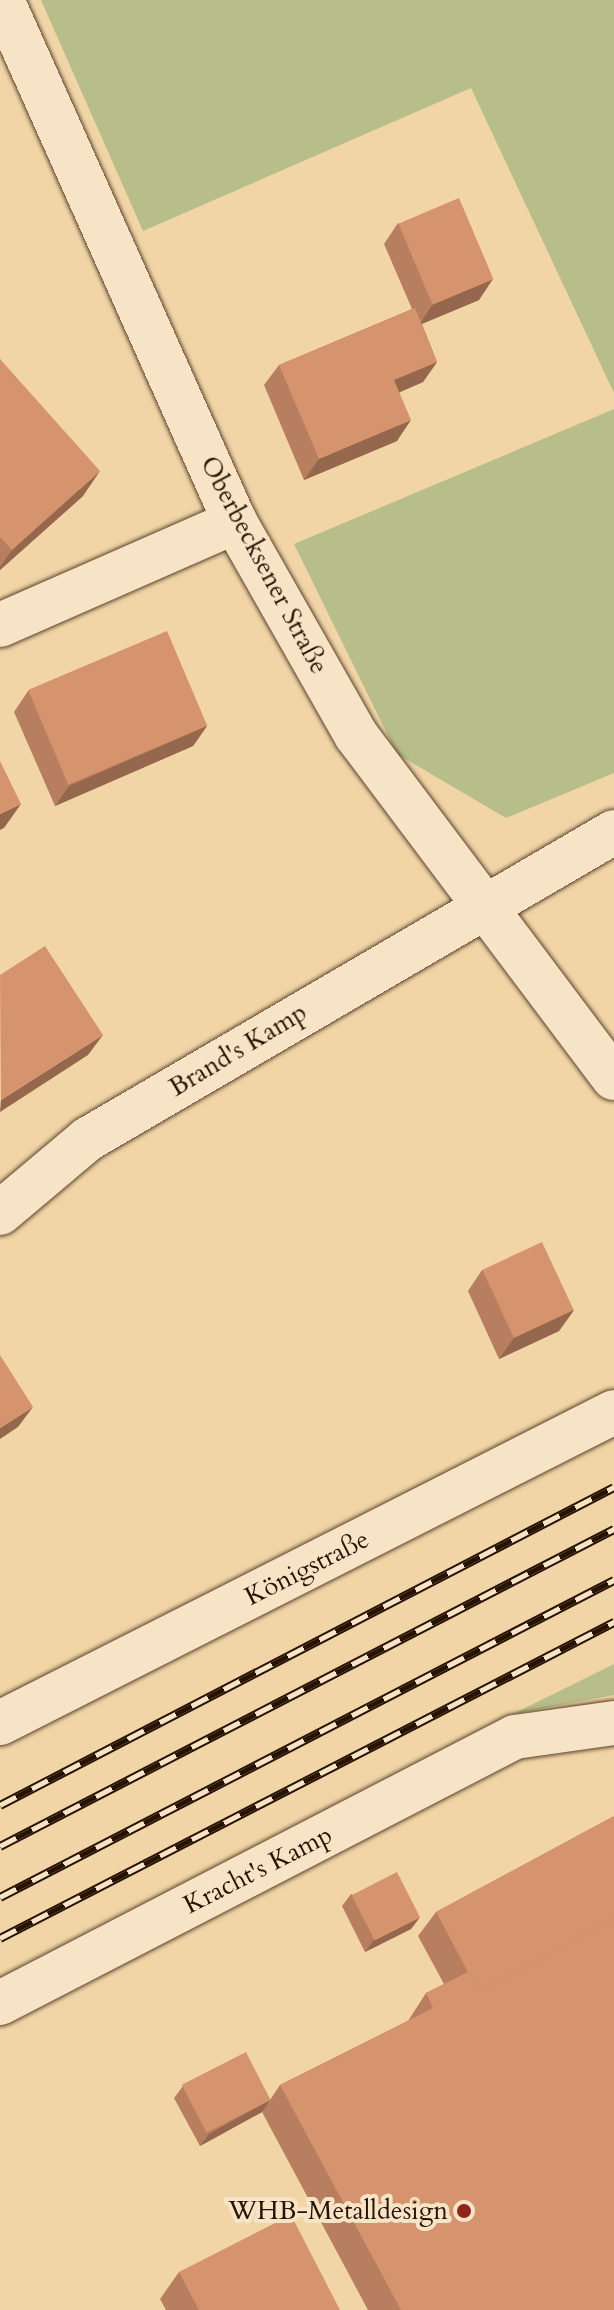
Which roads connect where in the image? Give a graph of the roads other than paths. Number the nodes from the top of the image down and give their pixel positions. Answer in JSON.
{"nodes":[{"id":1,"x":2,"y":0,"type":"edge"},
{"id":2,"x":235,"y":522,"type":"junction"},
{"id":3,"x":0,"y":625,"type":"edge"},
{"id":4,"x":614,"y":832,"type":"edge"},
{"id":5,"x":487,"y":903,"type":"junction"},
{"id":6,"x":614,"y":1078,"type":"edge"},
{"id":7,"x":0,"y":1213,"type":"edge"},
{"id":8,"x":614,"y":1412,"type":"edge"},
{"id":9,"x":0,"y":1723,"type":"edge"},
{"id":10,"x":614,"y":1723,"type":"edge"},
{"id":11,"x":0,"y":2003,"type":"edge"}],
"edges":[{"from":1,"to":2,"type":"street","name":"Oberbecksener Straße"},
{"from":2,"to":3,"type":"street"},
{"from":2,"to":5,"type":"street","name":"Oberbecksener Straße"},
{"from":4,"to":5,"type":"street"},
{"from":5,"to":6,"type":"street","name":"Oberbecksener Straße"},
{"from":5,"to":7,"type":"street","name":"Brand's Kamp"},
{"from":8,"to":9,"type":"street","name":"Königstraße"},
{"from":10,"to":11,"type":"street","name":"Kracht's Kamp"}]}
